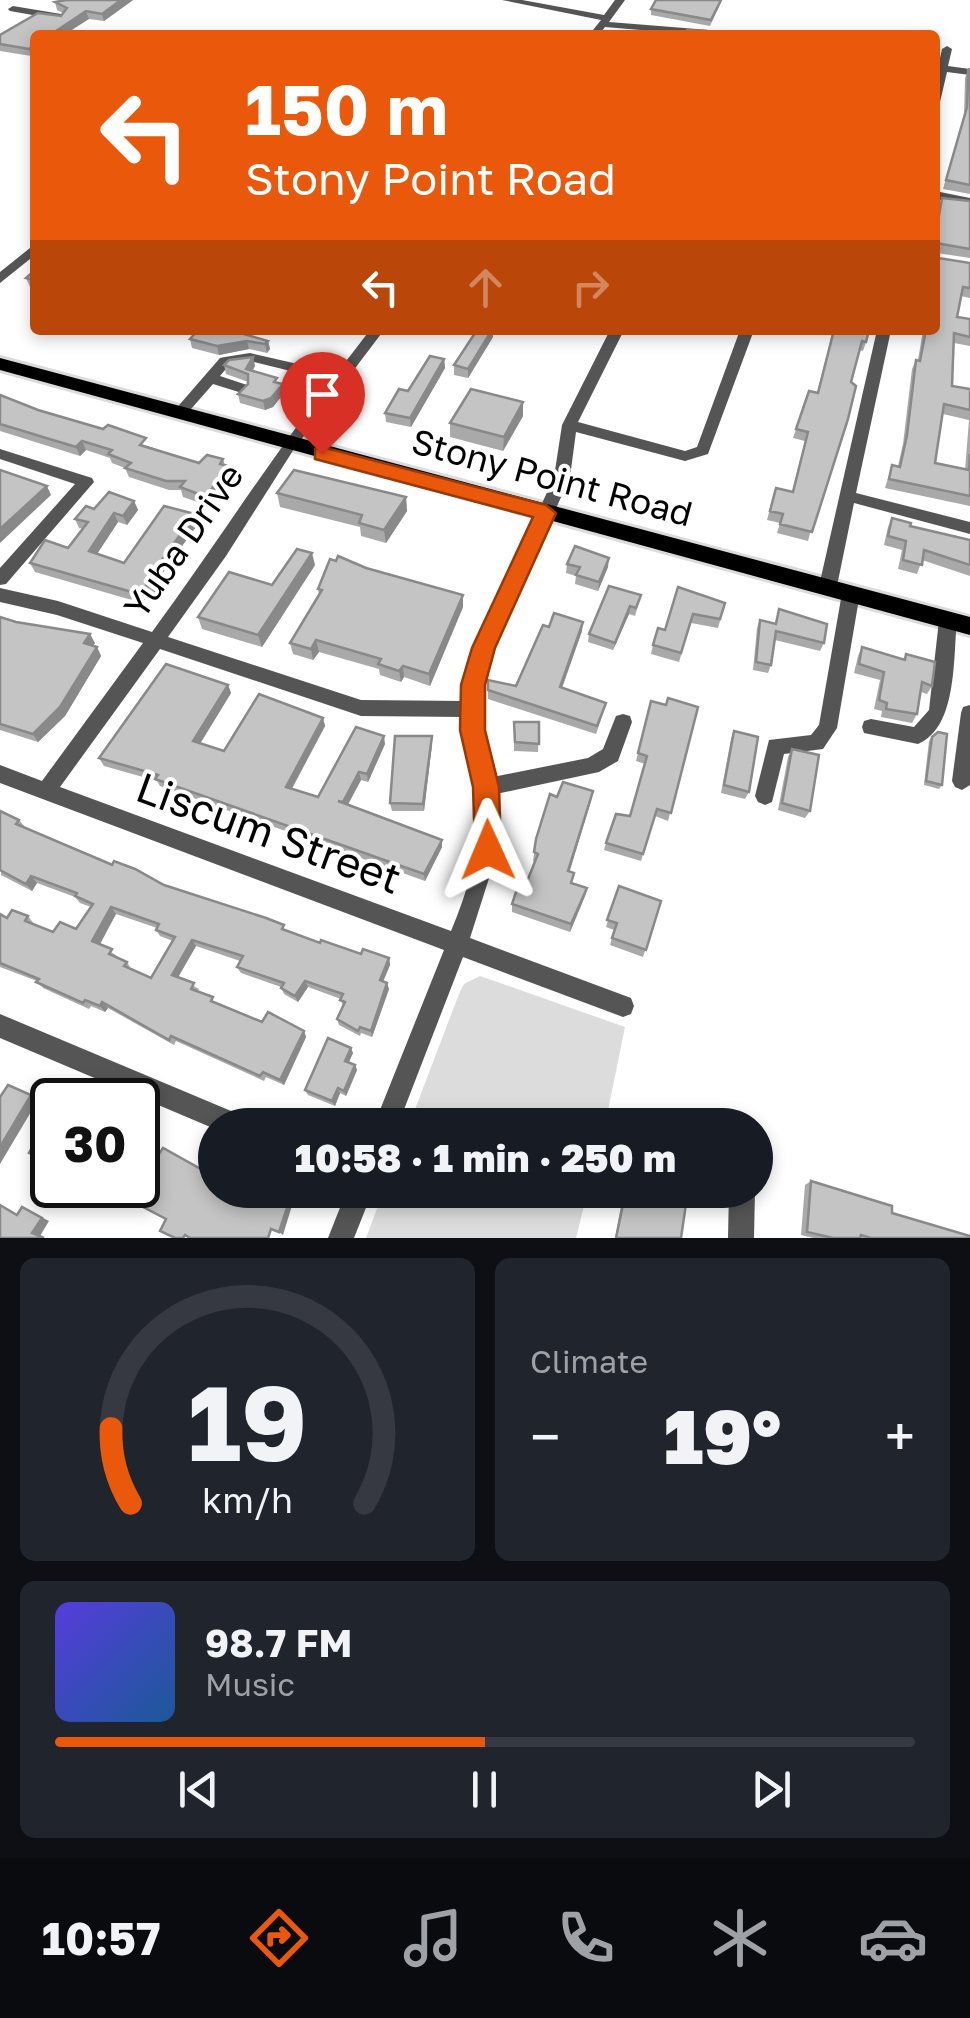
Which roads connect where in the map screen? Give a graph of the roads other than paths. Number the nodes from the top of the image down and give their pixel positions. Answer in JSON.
{"nodes":[{"id":1,"x":28,"y":0,"type":"edge"},
{"id":2,"x":507,"y":0,"type":"edge"},
{"id":3,"x":620,"y":0,"type":"edge"},
{"id":4,"x":13,"y":9,"type":"junction"},
{"id":5,"x":0,"y":17,"type":"edge"},
{"id":6,"x":62,"y":18,"type":"edge"},
{"id":7,"x":604,"y":21,"type":"junction"},
{"id":8,"x":598,"y":30,"type":"edge"},
{"id":9,"x":693,"y":30,"type":"edge"},
{"id":10,"x":946,"y":49,"type":"dead end"},
{"id":11,"x":942,"y":68,"type":"junction"},
{"id":12,"x":970,"y":72,"type":"edge"},
{"id":13,"x":940,"y":78,"type":"edge"},
{"id":14,"x":940,"y":197,"type":"edge"},
{"id":15,"x":970,"y":202,"type":"edge"},
{"id":16,"x":30,"y":252,"type":"edge"},
{"id":17,"x":0,"y":279,"type":"edge"},
{"id":18,"x":373,"y":335,"type":"edge"},
{"id":19,"x":614,"y":335,"type":"edge"},
{"id":20,"x":745,"y":335,"type":"edge"},
{"id":21,"x":883,"y":335,"type":"edge"},
{"id":22,"x":0,"y":364,"type":"edge"},
{"id":23,"x":210,"y":378,"type":"junction"},
{"id":24,"x":342,"y":379,"type":"junction"},
{"id":25,"x":242,"y":388,"type":"edge"},
{"id":26,"x":179,"y":414,"type":"junction"},
{"id":27,"x":569,"y":425,"type":"junction"},
{"id":28,"x":289,"y":445,"type":"junction"},
{"id":29,"x":0,"y":454,"type":"edge"},
{"id":30,"x":848,"y":496,"type":"junction"},
{"id":31,"x":546,"y":513,"type":"junction"},
{"id":32,"x":970,"y":528,"type":"edge"},
{"id":33,"x":0,"y":579,"type":"edge"},
{"id":34,"x":828,"y":586,"type":"junction"},
{"id":35,"x":852,"y":593,"type":"junction"},
{"id":36,"x":0,"y":595,"type":"edge"},
{"id":37,"x":959,"y":623,"type":"edge"},
{"id":38,"x":156,"y":640,"type":"junction"},
{"id":39,"x":472,"y":709,"type":"junction"},
{"id":40,"x":970,"y":712,"type":"edge"},
{"id":41,"x":623,"y":722,"type":"dead end"},
{"id":42,"x":871,"y":727,"type":"dead end"},
{"id":43,"x":0,"y":774,"type":"edge"},
{"id":44,"x":962,"y":781,"type":"dead end"},
{"id":45,"x":486,"y":787,"type":"junction"},
{"id":46,"x":46,"y":791,"type":"junction"},
{"id":47,"x":765,"y":796,"type":"dead end"},
{"id":48,"x":458,"y":943,"type":"junction"},
{"id":49,"x":624,"y":1006,"type":"dead end"},
{"id":50,"x":2,"y":1031,"type":"edge"},
{"id":51,"x":393,"y":1108,"type":"edge"},
{"id":52,"x":198,"y":1110,"type":"edge"},
{"id":53,"x":353,"y":1208,"type":"edge"},
{"id":54,"x":742,"y":1208,"type":"edge"},
{"id":55,"x":341,"y":1238,"type":"edge"},
{"id":56,"x":741,"y":1238,"type":"edge"}],
"edges":[{"from":1,"to":4,"type":"street"},
{"from":2,"to":7,"type":"street"},
{"from":3,"to":7,"type":"street"},
{"from":4,"to":5,"type":"street"},
{"from":4,"to":6,"type":"street"},
{"from":7,"to":8,"type":"street"},
{"from":7,"to":9,"type":"street"},
{"from":10,"to":11,"type":"street"},
{"from":11,"to":12,"type":"street"},
{"from":11,"to":13,"type":"street"},
{"from":14,"to":15,"type":"street"},
{"from":16,"to":17,"type":"street"},
{"from":18,"to":24,"type":"street","name":"Yuba Drive"},
{"from":19,"to":27,"type":"street"},
{"from":20,"to":27,"type":"street"},
{"from":21,"to":30,"type":"street"},
{"from":22,"to":26,"type":"main road","name":"Stony Point Road"},
{"from":23,"to":24,"type":"street"},
{"from":23,"to":25,"type":"street"},
{"from":23,"to":26,"type":"street"},
{"from":24,"to":28,"type":"street","name":"Yuba Drive"},
{"from":26,"to":28,"type":"main road","name":"Stony Point Road"},
{"from":27,"to":31,"type":"street"},
{"from":28,"to":31,"type":"main road","name":"Stony Point Road"},
{"from":28,"to":38,"type":"street","name":"Yuba Drive"},
{"from":29,"to":33,"type":"street"},
{"from":30,"to":32,"type":"street"},
{"from":30,"to":34,"type":"street"},
{"from":31,"to":34,"type":"main road","name":"Stony Point Road"},
{"from":31,"to":39,"type":"street"},
{"from":34,"to":35,"type":"main road","name":"Stony Point Road"},
{"from":35,"to":37,"type":"main road","name":"Stony Point Road"},
{"from":35,"to":47,"type":"street"},
{"from":36,"to":38,"type":"street"},
{"from":37,"to":42,"type":"street"},
{"from":38,"to":39,"type":"street"},
{"from":38,"to":46,"type":"street","name":"Yuba Drive"},
{"from":39,"to":45,"type":"street"},
{"from":40,"to":44,"type":"street"},
{"from":41,"to":45,"type":"street"},
{"from":43,"to":46,"type":"street","name":"Liscum Street"},
{"from":45,"to":48,"type":"street"},
{"from":46,"to":48,"type":"street","name":"Liscum Street"},
{"from":48,"to":49,"type":"street","name":"Liscum Street"},
{"from":48,"to":51,"type":"street"},
{"from":50,"to":52,"type":"street"},
{"from":53,"to":55,"type":"street"},
{"from":54,"to":56,"type":"street"}]}
